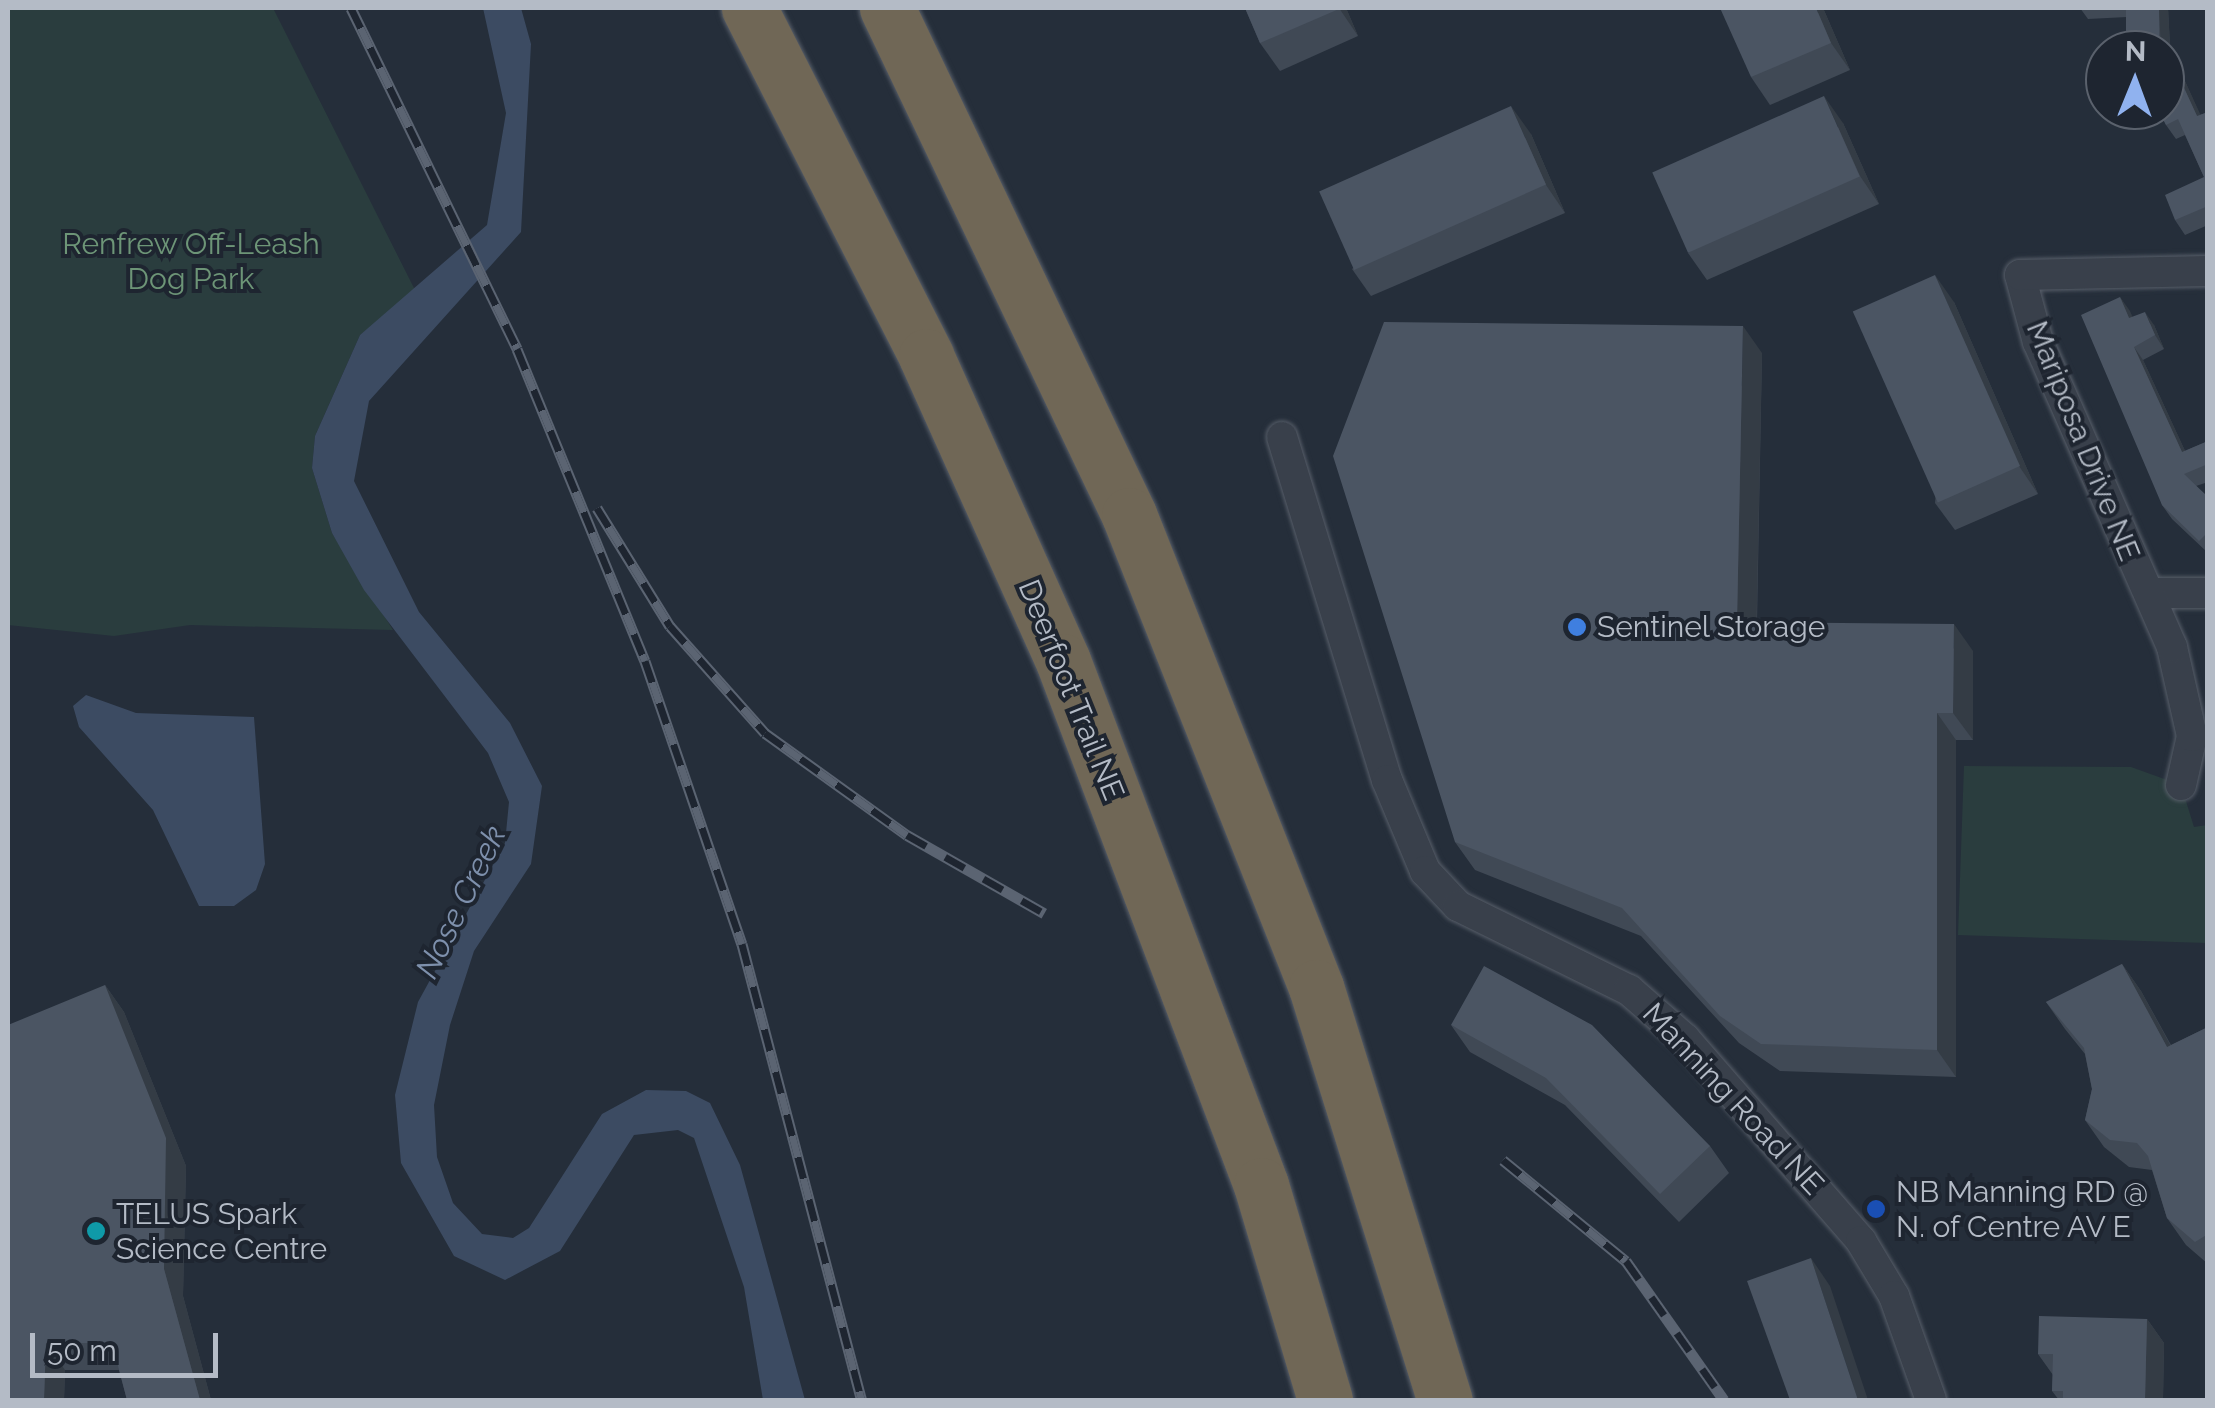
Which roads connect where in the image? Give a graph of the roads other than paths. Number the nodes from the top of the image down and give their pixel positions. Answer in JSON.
{"nodes":[{"id":1,"x":749,"y":8,"type":"edge"},
{"id":2,"x":887,"y":8,"type":"edge"},
{"id":3,"x":2208,"y":271,"type":"edge"},
{"id":4,"x":1282,"y":437,"type":"dead end"},
{"id":5,"x":2149,"y":592,"type":"junction"},
{"id":6,"x":2208,"y":593,"type":"edge"},
{"id":7,"x":2181,"y":785,"type":"dead end"},
{"id":8,"x":1260,"y":1185,"type":"junction"},
{"id":9,"x":1304,"y":1400,"type":"edge"},
{"id":10,"x":1325,"y":1400,"type":"edge"},
{"id":11,"x":1445,"y":1400,"type":"edge"},
{"id":12,"x":1932,"y":1400,"type":"edge"}],
"edges":[{"from":1,"to":8,"type":"highway","name":"Deerfoot Trail NE"},
{"from":2,"to":11,"type":"highway"},
{"from":3,"to":5,"type":"street","name":"Mariposa Drive NE"},
{"from":4,"to":12,"type":"street","name":"Manning Road NE"},
{"from":5,"to":6,"type":"street"},
{"from":5,"to":7,"type":"street","name":"Mariposa Drive NE"},
{"from":8,"to":9,"type":"highway"},
{"from":8,"to":10,"type":"highway","name":"Deerfoot Trail NE"}]}
